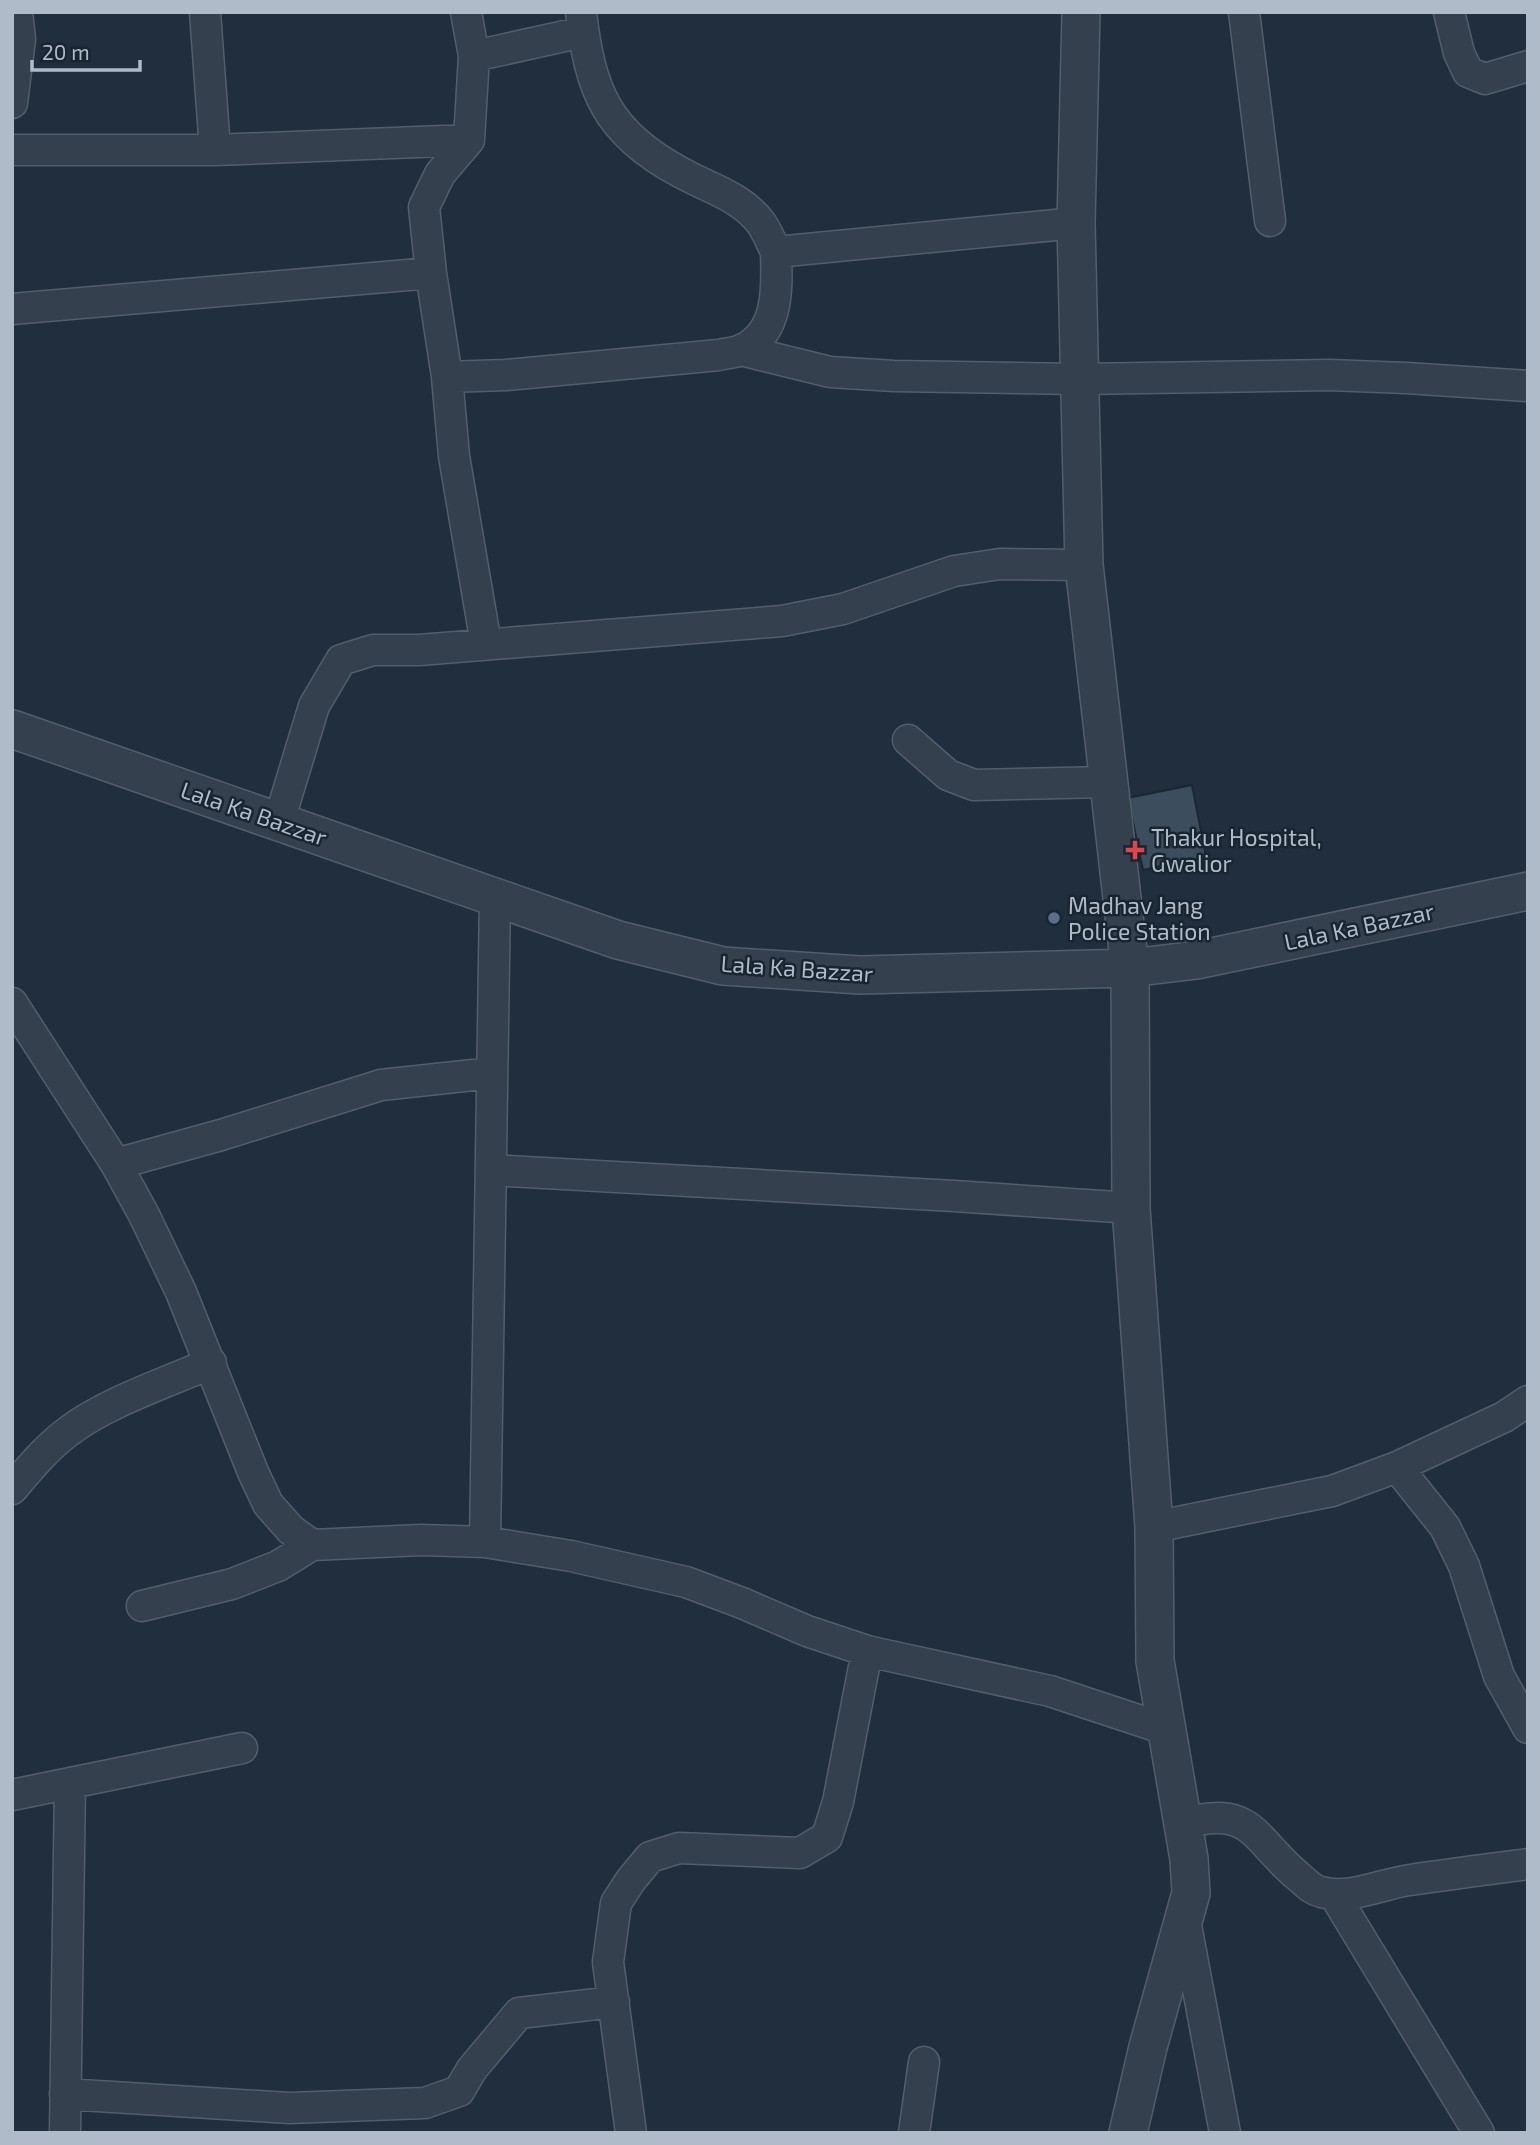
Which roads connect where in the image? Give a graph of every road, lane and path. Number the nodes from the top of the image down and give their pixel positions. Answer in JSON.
{"nodes":[{"id":1,"x":17,"y":12,"type":"edge"},
{"id":2,"x":205,"y":12,"type":"edge"},
{"id":3,"x":466,"y":12,"type":"edge"},
{"id":4,"x":1081,"y":12,"type":"edge"},
{"id":5,"x":1244,"y":12,"type":"edge"},
{"id":6,"x":1449,"y":12,"type":"edge"},
{"id":7,"x":582,"y":22,"type":"edge"},
{"id":8,"x":474,"y":56,"type":"junction"},
{"id":9,"x":1528,"y":66,"type":"edge"},
{"id":10,"x":12,"y":103,"type":"edge"},
{"id":11,"x":469,"y":140,"type":"junction"},
{"id":12,"x":12,"y":150,"type":"edge"},
{"id":13,"x":215,"y":150,"type":"junction"},
{"id":14,"x":1270,"y":220,"type":"dead end"},
{"id":15,"x":1076,"y":223,"type":"junction"},
{"id":16,"x":776,"y":252,"type":"junction"},
{"id":17,"x":431,"y":273,"type":"junction"},
{"id":18,"x":12,"y":309,"type":"edge"},
{"id":19,"x":741,"y":350,"type":"junction"},
{"id":20,"x":447,"y":377,"type":"junction"},
{"id":21,"x":1080,"y":379,"type":"junction"},
{"id":22,"x":1528,"y":386,"type":"edge"},
{"id":23,"x":1084,"y":565,"type":"junction"},
{"id":24,"x":486,"y":644,"type":"junction"},
{"id":25,"x":12,"y":729,"type":"edge"},
{"id":26,"x":908,"y":740,"type":"dead end"},
{"id":27,"x":1107,"y":782,"type":"junction"},
{"id":28,"x":279,"y":821,"type":"junction"},
{"id":29,"x":1528,"y":891,"type":"edge"},
{"id":30,"x":495,"y":897,"type":"junction"},
{"id":31,"x":1130,"y":968,"type":"junction"},
{"id":32,"x":12,"y":1003,"type":"edge"},
{"id":33,"x":492,"y":1073,"type":"junction"},
{"id":34,"x":116,"y":1164,"type":"junction"},
{"id":35,"x":491,"y":1170,"type":"junction"},
{"id":36,"x":1131,"y":1209,"type":"junction"},
{"id":37,"x":211,"y":1363,"type":"junction"},
{"id":38,"x":1528,"y":1401,"type":"edge"},
{"id":39,"x":1397,"y":1467,"type":"junction"},
{"id":40,"x":12,"y":1489,"type":"edge"},
{"id":41,"x":1154,"y":1527,"type":"junction"},
{"id":42,"x":485,"y":1542,"type":"junction"},
{"id":43,"x":312,"y":1545,"type":"junction"},
{"id":44,"x":142,"y":1606,"type":"dead end"},
{"id":45,"x":867,"y":1651,"type":"junction"},
{"id":46,"x":1528,"y":1728,"type":"edge"},
{"id":47,"x":1165,"y":1729,"type":"junction"},
{"id":48,"x":242,"y":1748,"type":"dead end"},
{"id":49,"x":70,"y":1783,"type":"junction"},
{"id":50,"x":12,"y":1795,"type":"edge"},
{"id":51,"x":1182,"y":1824,"type":"junction"},
{"id":52,"x":1528,"y":1864,"type":"edge"},
{"id":53,"x":1335,"y":1896,"type":"junction"},
{"id":54,"x":1185,"y":1920,"type":"junction"},
{"id":55,"x":614,"y":2002,"type":"junction"},
{"id":56,"x":924,"y":2062,"type":"dead end"},
{"id":57,"x":65,"y":2094,"type":"junction"},
{"id":58,"x":65,"y":2133,"type":"edge"},
{"id":59,"x":631,"y":2133,"type":"edge"},
{"id":60,"x":914,"y":2133,"type":"edge"},
{"id":61,"x":1128,"y":2133,"type":"edge"},
{"id":62,"x":1226,"y":2133,"type":"edge"},
{"id":63,"x":1479,"y":2133,"type":"edge"}],
"edges":[{"from":1,"to":10,"type":"street"},
{"from":2,"to":13,"type":"street"},
{"from":3,"to":8,"type":"street"},
{"from":4,"to":15,"type":"street"},
{"from":5,"to":14,"type":"street"},
{"from":6,"to":9,"type":"street"},
{"from":7,"to":8,"type":"street"},
{"from":7,"to":16,"type":"street"},
{"from":8,"to":11,"type":"street"},
{"from":11,"to":13,"type":"street"},
{"from":11,"to":17,"type":"street"},
{"from":12,"to":13,"type":"street"},
{"from":15,"to":16,"type":"street"},
{"from":15,"to":21,"type":"street"},
{"from":16,"to":19,"type":"street"},
{"from":17,"to":18,"type":"street"},
{"from":17,"to":20,"type":"street"},
{"from":19,"to":20,"type":"street"},
{"from":19,"to":21,"type":"street"},
{"from":20,"to":24,"type":"street"},
{"from":21,"to":22,"type":"street"},
{"from":21,"to":23,"type":"street"},
{"from":23,"to":24,"type":"street"},
{"from":23,"to":27,"type":"street"},
{"from":24,"to":28,"type":"street"},
{"from":25,"to":28,"type":"street","name":"Lala Ka Bazzar"},
{"from":26,"to":27,"type":"street"},
{"from":27,"to":31,"type":"street"},
{"from":28,"to":30,"type":"street","name":"Lala Ka Bazzar"},
{"from":29,"to":31,"type":"street","name":"Lala Ka Bazzar"},
{"from":30,"to":31,"type":"street","name":"Lala Ka Bazzar"},
{"from":30,"to":33,"type":"street"},
{"from":31,"to":36,"type":"street"},
{"from":32,"to":34,"type":"street"},
{"from":33,"to":34,"type":"street"},
{"from":33,"to":35,"type":"street"},
{"from":34,"to":37,"type":"street"},
{"from":35,"to":36,"type":"street"},
{"from":35,"to":42,"type":"street"},
{"from":36,"to":41,"type":"street"},
{"from":37,"to":40,"type":"street"},
{"from":37,"to":43,"type":"street"},
{"from":38,"to":39,"type":"street"},
{"from":39,"to":41,"type":"street"},
{"from":39,"to":46,"type":"street"},
{"from":41,"to":47,"type":"street"},
{"from":42,"to":43,"type":"street"},
{"from":42,"to":45,"type":"street"},
{"from":43,"to":44,"type":"street"},
{"from":45,"to":47,"type":"street"},
{"from":45,"to":55,"type":"street"},
{"from":47,"to":51,"type":"street"},
{"from":48,"to":49,"type":"street"},
{"from":49,"to":50,"type":"street"},
{"from":49,"to":57,"type":"street"},
{"from":51,"to":53,"type":"street"},
{"from":51,"to":54,"type":"street"},
{"from":52,"to":53,"type":"street"},
{"from":53,"to":63,"type":"street"},
{"from":54,"to":61,"type":"street"},
{"from":54,"to":62,"type":"street"},
{"from":55,"to":57,"type":"street"},
{"from":55,"to":59,"type":"street"},
{"from":56,"to":60,"type":"street"},
{"from":57,"to":58,"type":"street"}]}
